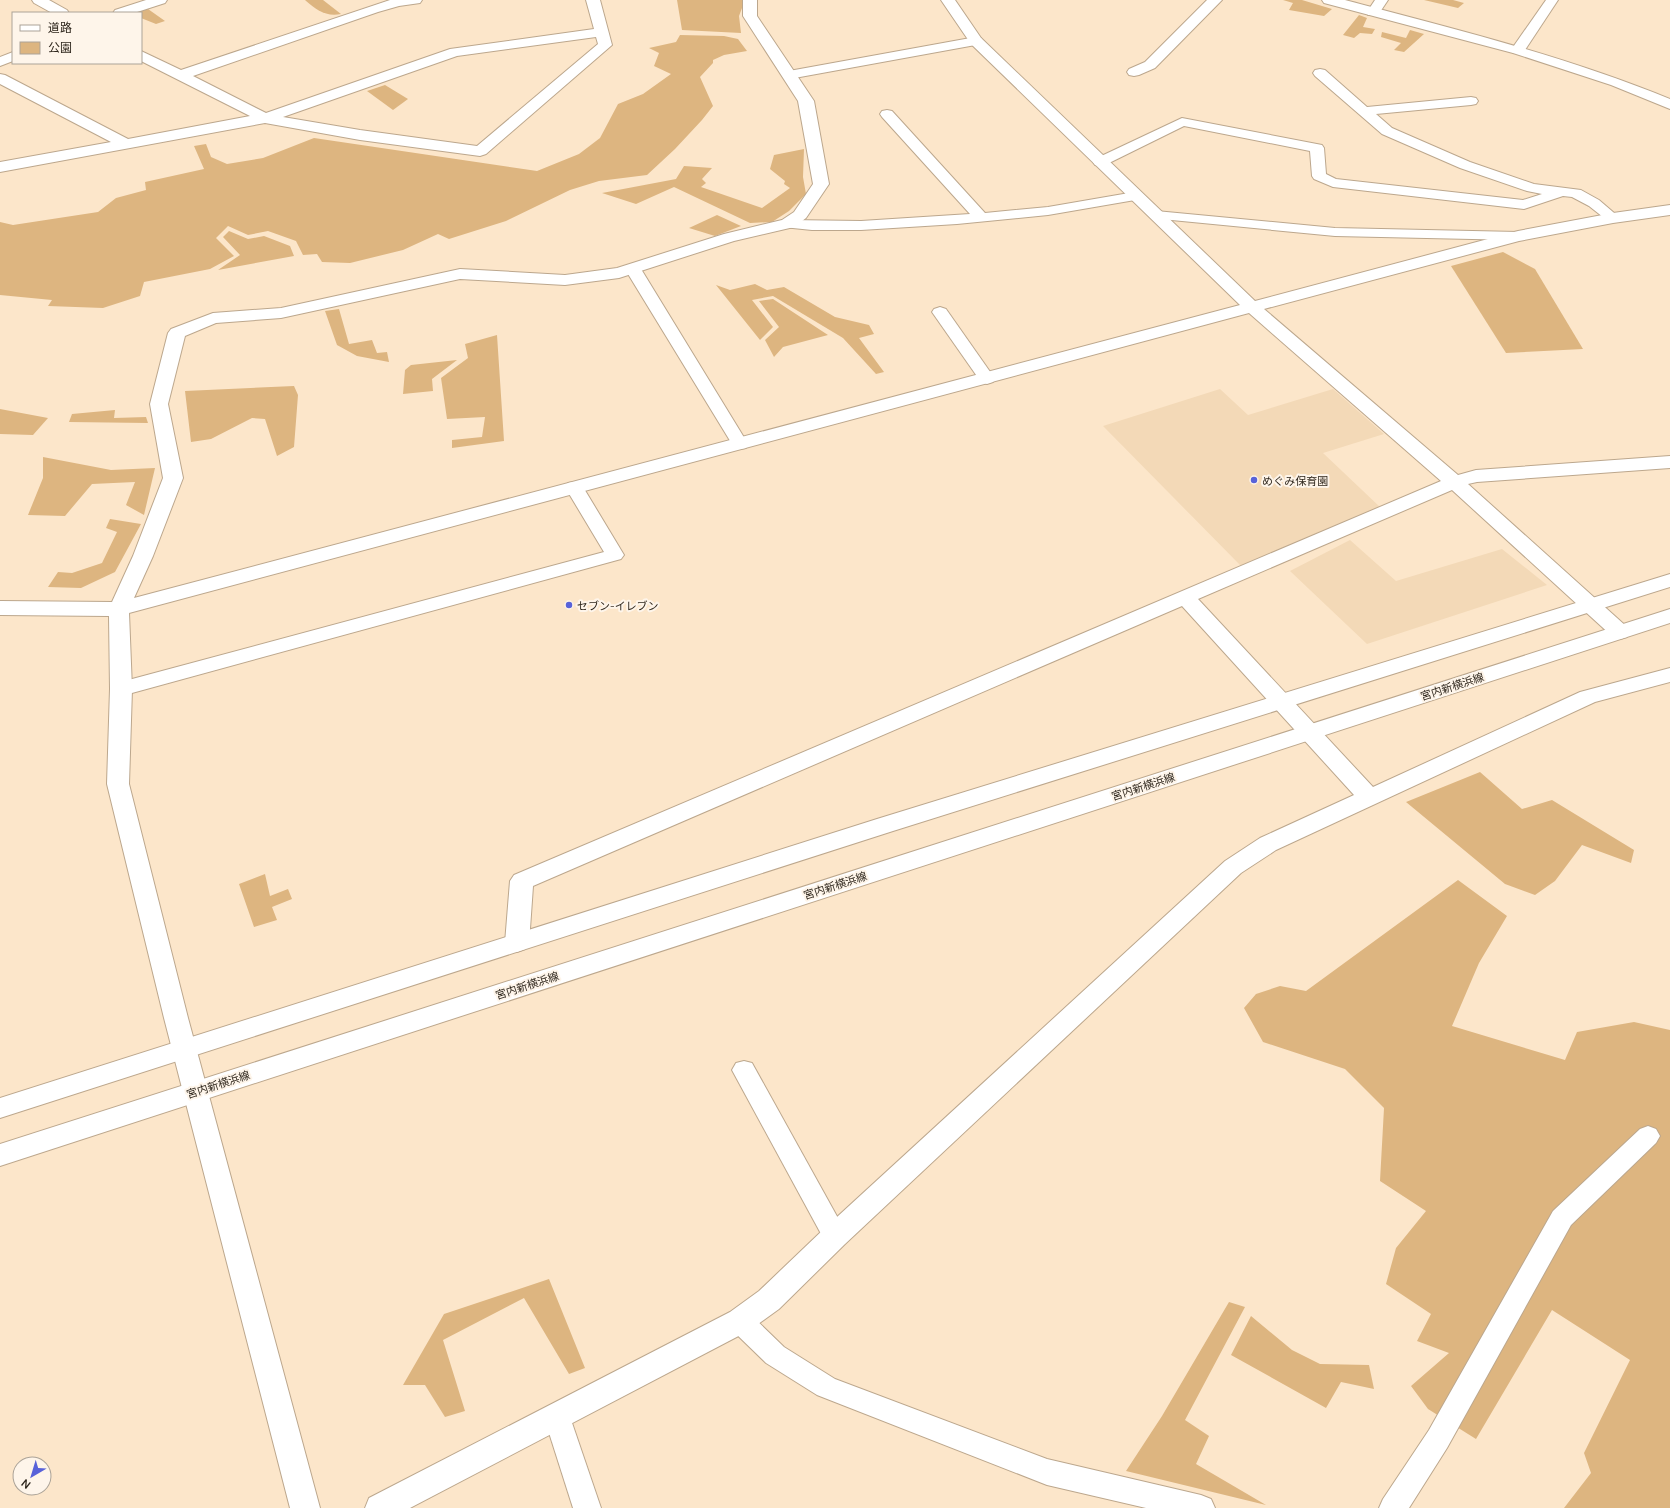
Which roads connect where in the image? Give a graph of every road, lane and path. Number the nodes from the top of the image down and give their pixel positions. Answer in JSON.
{"nodes":[{"id":1,"x":39,"y":0,"type":"edge"},
{"id":2,"x":160,"y":0,"type":"edge"},
{"id":3,"x":415,"y":0,"type":"edge"},
{"id":4,"x":593,"y":0,"type":"edge"},
{"id":5,"x":750,"y":0,"type":"edge"},
{"id":6,"x":948,"y":0,"type":"edge"},
{"id":7,"x":1215,"y":0,"type":"edge"},
{"id":8,"x":1329,"y":0,"type":"edge"},
{"id":9,"x":1382,"y":0,"type":"edge"},
{"id":10,"x":1552,"y":0,"type":"edge"},
{"id":11,"x":60,"y":12,"type":"edge"},
{"id":12,"x":123,"y":12,"type":"edge"},
{"id":13,"x":1373,"y":12,"type":"junction"},
{"id":14,"x":601,"y":32,"type":"junction"},
{"id":15,"x":976,"y":41,"type":"junction"},
{"id":16,"x":1518,"y":50,"type":"junction"},
{"id":17,"x":12,"y":56,"type":"edge"},
{"id":18,"x":142,"y":56,"type":"edge"},
{"id":19,"x":0,"y":62,"type":"edge"},
{"id":20,"x":1134,"y":72,"type":"dead end"},
{"id":21,"x":1320,"y":73,"type":"dead end"},
{"id":22,"x":180,"y":75,"type":"junction"},
{"id":23,"x":789,"y":75,"type":"junction"},
{"id":24,"x":0,"y":78,"type":"edge"},
{"id":25,"x":1471,"y":100,"type":"dead end"},
{"id":26,"x":1670,"y":104,"type":"edge"},
{"id":27,"x":1364,"y":111,"type":"junction"},
{"id":28,"x":887,"y":114,"type":"dead end"},
{"id":29,"x":265,"y":118,"type":"junction"},
{"id":30,"x":125,"y":143,"type":"junction"},
{"id":31,"x":1100,"y":162,"type":"junction"},
{"id":32,"x":0,"y":167,"type":"edge"},
{"id":33,"x":1560,"y":192,"type":"junction"},
{"id":34,"x":1135,"y":196,"type":"junction"},
{"id":35,"x":1670,"y":210,"type":"edge"},
{"id":36,"x":1156,"y":215,"type":"junction"},
{"id":37,"x":981,"y":218,"type":"junction"},
{"id":38,"x":1613,"y":218,"type":"junction"},
{"id":39,"x":788,"y":224,"type":"junction"},
{"id":40,"x":1518,"y":236,"type":"junction"},
{"id":41,"x":633,"y":269,"type":"junction"},
{"id":42,"x":1253,"y":308,"type":"junction"},
{"id":43,"x":940,"y":312,"type":"dead end"},
{"id":44,"x":987,"y":378,"type":"junction"},
{"id":45,"x":740,"y":444,"type":"junction"},
{"id":46,"x":1670,"y":462,"type":"edge"},
{"id":47,"x":1454,"y":482,"type":"junction"},
{"id":48,"x":574,"y":488,"type":"junction"},
{"id":49,"x":1670,"y":580,"type":"edge"},
{"id":50,"x":1185,"y":597,"type":"junction"},
{"id":51,"x":1590,"y":605,"type":"junction"},
{"id":52,"x":119,"y":608,"type":"junction"},
{"id":53,"x":2,"y":609,"type":"edge"},
{"id":54,"x":1670,"y":616,"type":"edge"},
{"id":55,"x":1620,"y":632,"type":"junction"},
{"id":56,"x":1670,"y":675,"type":"edge"},
{"id":57,"x":121,"y":689,"type":"junction"},
{"id":58,"x":1282,"y":702,"type":"junction"},
{"id":59,"x":1309,"y":732,"type":"junction"},
{"id":60,"x":1368,"y":796,"type":"junction"},
{"id":61,"x":517,"y":943,"type":"junction"},
{"id":62,"x":184,"y":1050,"type":"junction"},
{"id":63,"x":744,"y":1070,"type":"dead end"},
{"id":64,"x":196,"y":1092,"type":"junction"},
{"id":65,"x":0,"y":1108,"type":"edge"},
{"id":66,"x":1648,"y":1136,"type":"dead end"},
{"id":67,"x":0,"y":1155,"type":"edge"},
{"id":68,"x":835,"y":1236,"type":"junction"},
{"id":69,"x":740,"y":1321,"type":"junction"},
{"id":70,"x":557,"y":1417,"type":"junction"},
{"id":71,"x":305,"y":1508,"type":"edge"},
{"id":72,"x":380,"y":1508,"type":"edge"},
{"id":73,"x":587,"y":1508,"type":"edge"},
{"id":74,"x":1201,"y":1508,"type":"edge"},
{"id":75,"x":1393,"y":1508,"type":"edge"}],
"edges":[{"from":1,"to":11,"type":"street"},
{"from":2,"to":12,"type":"street"},
{"from":3,"to":22,"type":"street"},
{"from":4,"to":14,"type":"street"},
{"from":5,"to":23,"type":"street"},
{"from":6,"to":15,"type":"street"},
{"from":7,"to":20,"type":"street"},
{"from":8,"to":13,"type":"street"},
{"from":9,"to":13,"type":"lane"},
{"from":10,"to":16,"type":"lane"},
{"from":13,"to":16,"type":"street"},
{"from":14,"to":29,"type":"street"},
{"from":14,"to":29,"type":"street"},
{"from":15,"to":23,"type":"lane"},
{"from":15,"to":31,"type":"street"},
{"from":16,"to":26,"type":"street"},
{"from":17,"to":19,"type":"street"},
{"from":18,"to":22,"type":"street"},
{"from":21,"to":27,"type":"lane"},
{"from":22,"to":29,"type":"street"},
{"from":23,"to":39,"type":"street"},
{"from":24,"to":30,"type":"street"},
{"from":25,"to":27,"type":"lane"},
{"from":27,"to":33,"type":"lane"},
{"from":28,"to":37,"type":"lane"},
{"from":29,"to":30,"type":"street"},
{"from":30,"to":32,"type":"street"},
{"from":31,"to":33,"type":"lane"},
{"from":31,"to":34,"type":"street"},
{"from":33,"to":38,"type":"lane"},
{"from":34,"to":36,"type":"street"},
{"from":34,"to":37,"type":"lane"},
{"from":35,"to":38,"type":"street"},
{"from":36,"to":40,"type":"lane"},
{"from":36,"to":42,"type":"street"},
{"from":37,"to":39,"type":"lane"},
{"from":38,"to":40,"type":"street"},
{"from":39,"to":41,"type":"street"},
{"from":40,"to":42,"type":"street"},
{"from":41,"to":45,"type":"lane"},
{"from":41,"to":52,"type":"street"},
{"from":42,"to":44,"type":"street"},
{"from":42,"to":47,"type":"street"},
{"from":43,"to":44,"type":"lane"},
{"from":44,"to":45,"type":"street"},
{"from":45,"to":48,"type":"street"},
{"from":46,"to":47,"type":"street"},
{"from":47,"to":50,"type":"street"},
{"from":47,"to":51,"type":"street"},
{"from":48,"to":52,"type":"street"},
{"from":48,"to":57,"type":"lane"},
{"from":49,"to":51,"type":"street"},
{"from":50,"to":58,"type":"street"},
{"from":50,"to":61,"type":"street"},
{"from":51,"to":55,"type":"street"},
{"from":51,"to":58,"type":"street"},
{"from":52,"to":53,"type":"street"},
{"from":52,"to":57,"type":"street"},
{"from":54,"to":55,"type":"street","name":"宮内新横浜線"},
{"from":55,"to":59,"type":"street","name":"宮内新横浜線"},
{"from":56,"to":60,"type":"street"},
{"from":57,"to":62,"type":"street"},
{"from":58,"to":59,"type":"street"},
{"from":58,"to":61,"type":"street"},
{"from":59,"to":60,"type":"street"},
{"from":59,"to":64,"type":"street","name":"宮内新横浜線"},
{"from":60,"to":68,"type":"street"},
{"from":61,"to":62,"type":"street"},
{"from":62,"to":64,"type":"street"},
{"from":62,"to":65,"type":"street"},
{"from":63,"to":68,"type":"lane"},
{"from":64,"to":67,"type":"street","name":"宮内新横浜線"},
{"from":64,"to":71,"type":"street"},
{"from":66,"to":75,"type":"lane"},
{"from":68,"to":69,"type":"street"},
{"from":69,"to":70,"type":"street"},
{"from":69,"to":74,"type":"lane"},
{"from":70,"to":72,"type":"street"},
{"from":70,"to":73,"type":"lane"}]}
